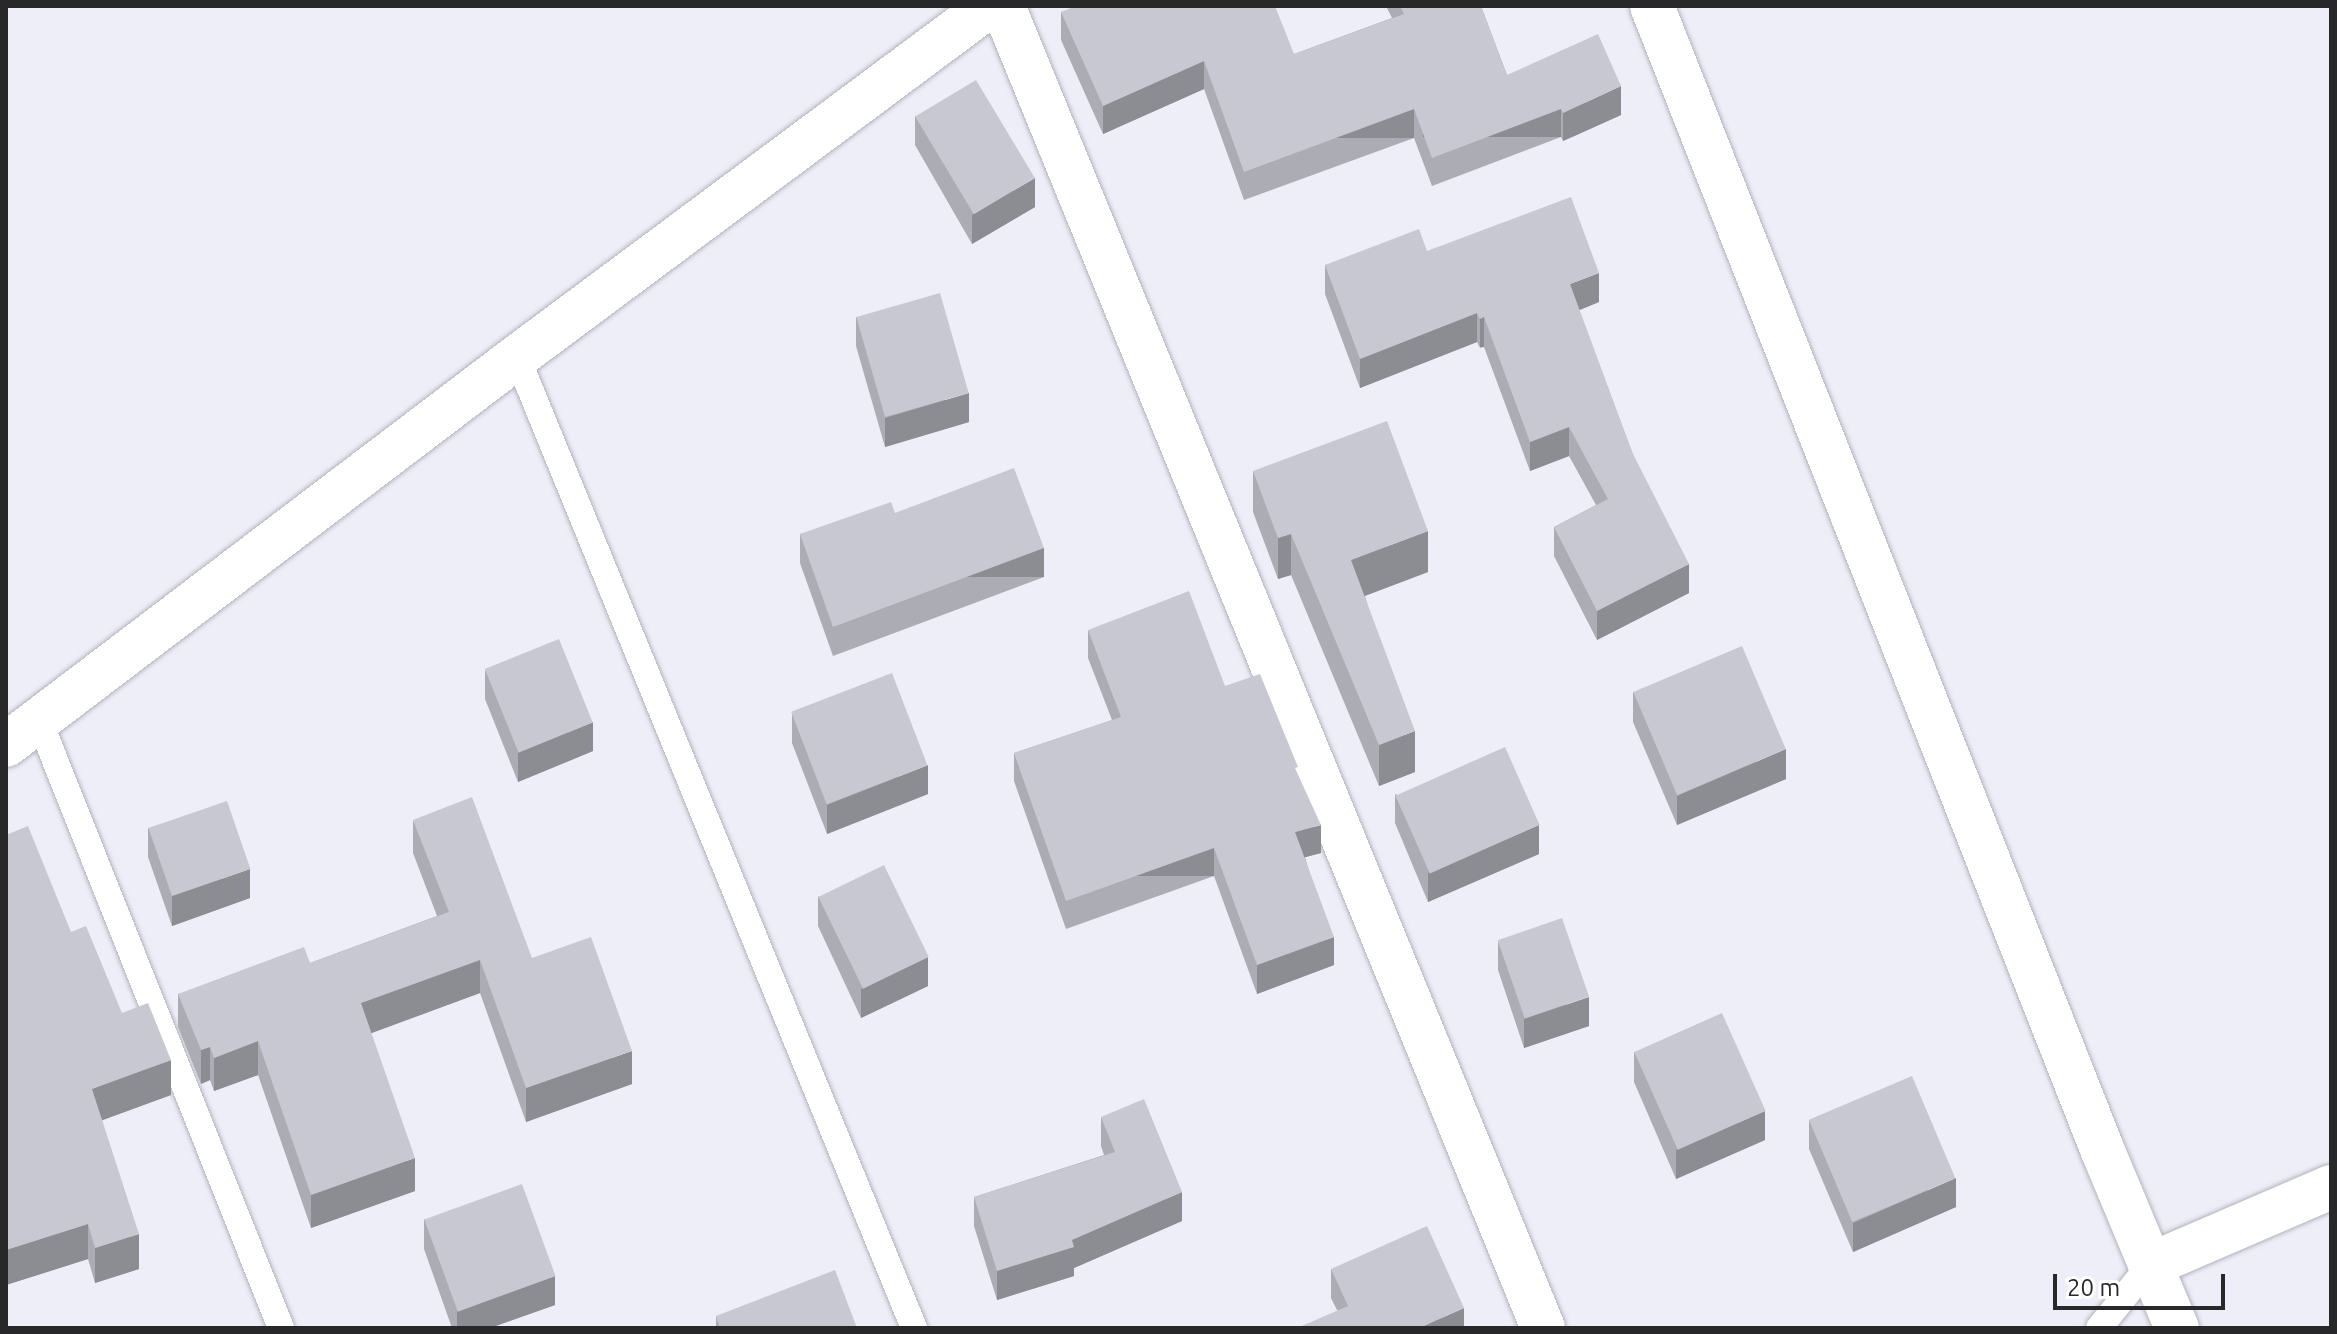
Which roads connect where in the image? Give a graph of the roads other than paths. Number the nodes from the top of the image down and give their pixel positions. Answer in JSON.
{"nodes":[{"id":1,"x":989,"y":6,"type":"edge"},
{"id":2,"x":1003,"y":6,"type":"edge"},
{"id":3,"x":1652,"y":6,"type":"edge"},
{"id":4,"x":517,"y":357,"type":"junction"},
{"id":5,"x":23,"y":732,"type":"edge"},
{"id":6,"x":2331,"y":1187,"type":"edge"},
{"id":7,"x":2150,"y":1265,"type":"junction"},
{"id":8,"x":281,"y":1328,"type":"edge"},
{"id":9,"x":914,"y":1328,"type":"edge"},
{"id":10,"x":1543,"y":1328,"type":"edge"},
{"id":11,"x":2099,"y":1328,"type":"edge"},
{"id":12,"x":2177,"y":1328,"type":"edge"}],
"edges":[{"from":1,"to":4,"type":"street"},
{"from":2,"to":10,"type":"street"},
{"from":3,"to":7,"type":"street"},
{"from":4,"to":5,"type":"street"},
{"from":4,"to":9,"type":"lane"},
{"from":5,"to":8,"type":"lane"},
{"from":6,"to":7,"type":"street"},
{"from":7,"to":11,"type":"lane"},
{"from":7,"to":12,"type":"street"}]}
